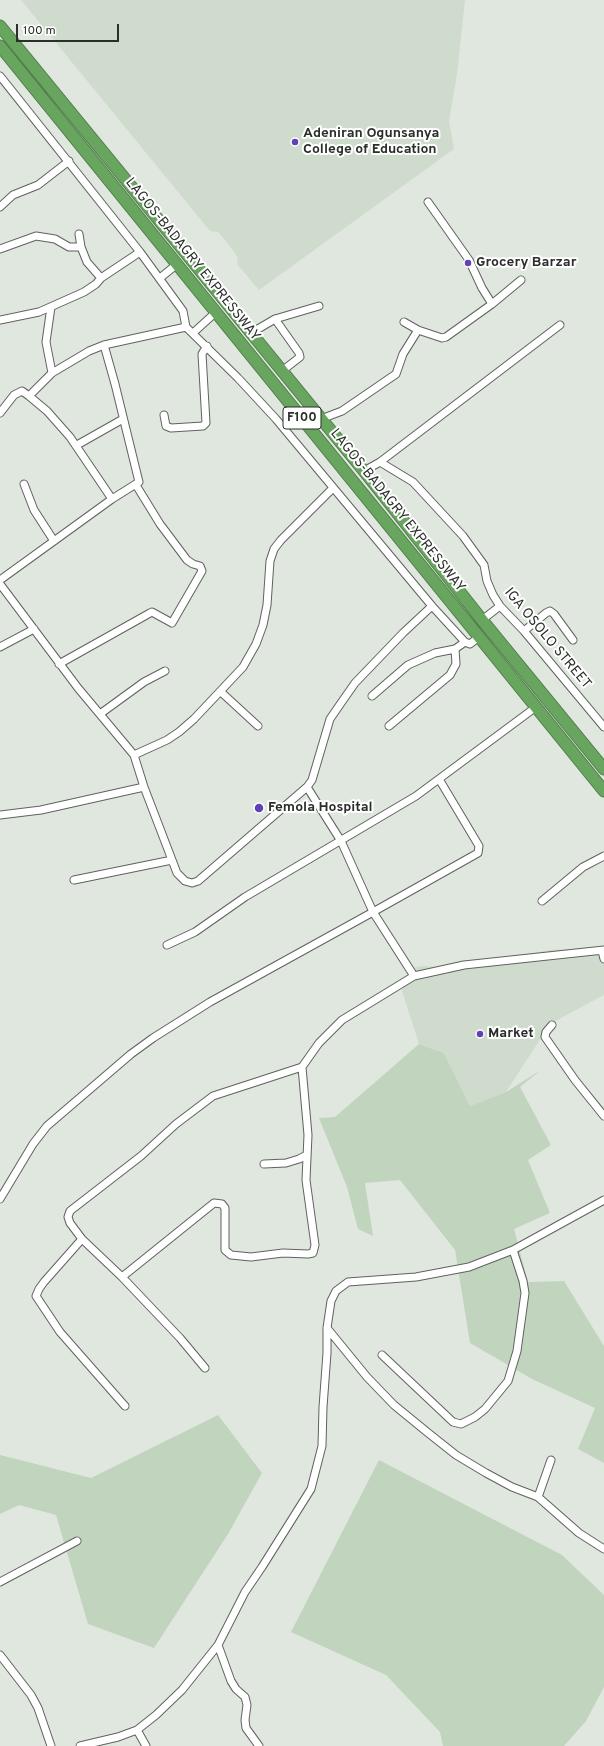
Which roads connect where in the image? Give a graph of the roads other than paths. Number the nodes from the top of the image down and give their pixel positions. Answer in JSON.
{"nodes":[{"id":1,"x":0,"y":26,"type":"edge"},
{"id":2,"x":0,"y":46,"type":"edge"},
{"id":3,"x":0,"y":76,"type":"edge"},
{"id":4,"x":69,"y":161,"type":"junction"},
{"id":5,"x":428,"y":202,"type":"dead end"},
{"id":6,"x":0,"y":207,"type":"edge"},
{"id":7,"x":79,"y":234,"type":"dead end"},
{"id":8,"x":81,"y":248,"type":"junction"},
{"id":9,"x":0,"y":249,"type":"edge"},
{"id":10,"x":140,"y":252,"type":"junction"},
{"id":11,"x":176,"y":265,"type":"junction"},
{"id":12,"x":101,"y":278,"type":"junction"},
{"id":13,"x":160,"y":278,"type":"junction"},
{"id":14,"x":521,"y":280,"type":"dead end"},
{"id":15,"x":492,"y":304,"type":"junction"},
{"id":16,"x":319,"y":306,"type":"dead end"},
{"id":17,"x":50,"y":307,"type":"junction"},
{"id":18,"x":215,"y":312,"type":"junction"},
{"id":19,"x":275,"y":319,"type":"junction"},
{"id":20,"x":0,"y":320,"type":"edge"},
{"id":21,"x":404,"y":322,"type":"dead end"},
{"id":22,"x":560,"y":325,"type":"dead end"},
{"id":23,"x":186,"y":327,"type":"junction"},
{"id":24,"x":418,"y":330,"type":"junction"},
{"id":25,"x":193,"y":333,"type":"junction"},
{"id":26,"x":251,"y":333,"type":"junction"},
{"id":27,"x":104,"y":345,"type":"junction"},
{"id":28,"x":207,"y":346,"type":"junction"},
{"id":29,"x":282,"y":371,"type":"junction"},
{"id":30,"x":52,"y":373,"type":"junction"},
{"id":31,"x":29,"y":396,"type":"junction"},
{"id":32,"x":0,"y":413,"type":"edge"},
{"id":33,"x":164,"y":415,"type":"dead end"},
{"id":34,"x":123,"y":419,"type":"junction"},
{"id":35,"x":320,"y":419,"type":"junction"},
{"id":36,"x":77,"y":445,"type":"junction"},
{"id":37,"x":380,"y":462,"type":"junction"},
{"id":38,"x":364,"y":471,"type":"junction"},
{"id":39,"x":24,"y":484,"type":"dead end"},
{"id":40,"x":136,"y":485,"type":"junction"},
{"id":41,"x":334,"y":488,"type":"junction"},
{"id":42,"x":112,"y":499,"type":"junction"},
{"id":43,"x":54,"y":541,"type":"junction"},
{"id":44,"x":0,"y":580,"type":"edge"},
{"id":45,"x":0,"y":584,"type":"edge"},
{"id":46,"x":432,"y":606,"type":"junction"},
{"id":47,"x":500,"y":606,"type":"junction"},
{"id":48,"x":482,"y":620,"type":"junction"},
{"id":49,"x":34,"y":629,"type":"junction"},
{"id":50,"x":524,"y":631,"type":"junction"},
{"id":51,"x":479,"y":637,"type":"junction"},
{"id":52,"x":573,"y":640,"type":"dead end"},
{"id":53,"x":466,"y":642,"type":"junction"},
{"id":54,"x":0,"y":646,"type":"edge"},
{"id":55,"x":455,"y":650,"type":"junction"},
{"id":56,"x":59,"y":664,"type":"junction"},
{"id":57,"x":165,"y":671,"type":"dead end"},
{"id":58,"x":221,"y":692,"type":"junction"},
{"id":59,"x":372,"y":696,"type":"dead end"},
{"id":60,"x":536,"y":707,"type":"junction"},
{"id":61,"x":100,"y":714,"type":"junction"},
{"id":62,"x":258,"y":726,"type":"dead end"},
{"id":63,"x":389,"y":726,"type":"dead end"},
{"id":64,"x":604,"y":727,"type":"edge"},
{"id":65,"x":134,"y":755,"type":"junction"},
{"id":66,"x":604,"y":769,"type":"edge"},
{"id":67,"x":439,"y":779,"type":"junction"},
{"id":68,"x":144,"y":787,"type":"junction"},
{"id":69,"x":307,"y":787,"type":"junction"},
{"id":70,"x":604,"y":791,"type":"edge"},
{"id":71,"x":0,"y":815,"type":"edge"},
{"id":72,"x":341,"y":841,"type":"junction"},
{"id":73,"x":604,"y":856,"type":"edge"},
{"id":74,"x":172,"y":860,"type":"junction"},
{"id":75,"x":74,"y":880,"type":"dead end"},
{"id":76,"x":542,"y":901,"type":"dead end"},
{"id":77,"x":373,"y":912,"type":"junction"},
{"id":78,"x":167,"y":945,"type":"dead end"},
{"id":79,"x":603,"y":950,"type":"edge"},
{"id":80,"x":604,"y":959,"type":"edge"},
{"id":81,"x":414,"y":976,"type":"junction"},
{"id":82,"x":552,"y":1025,"type":"dead end"},
{"id":83,"x":302,"y":1067,"type":"junction"},
{"id":84,"x":604,"y":1116,"type":"edge"},
{"id":85,"x":307,"y":1154,"type":"junction"},
{"id":86,"x":264,"y":1164,"type":"dead end"},
{"id":87,"x":0,"y":1199,"type":"edge"},
{"id":88,"x":604,"y":1200,"type":"edge"},
{"id":89,"x":82,"y":1239,"type":"junction"},
{"id":90,"x":513,"y":1250,"type":"junction"},
{"id":91,"x":122,"y":1277,"type":"junction"},
{"id":92,"x":327,"y":1328,"type":"junction"},
{"id":93,"x":382,"y":1355,"type":"dead end"},
{"id":94,"x":204,"y":1368,"type":"dead end"},
{"id":95,"x":125,"y":1406,"type":"dead end"},
{"id":96,"x":550,"y":1460,"type":"dead end"},
{"id":97,"x":538,"y":1497,"type":"junction"},
{"id":98,"x":77,"y":1542,"type":"dead end"},
{"id":99,"x":604,"y":1549,"type":"edge"},
{"id":100,"x":0,"y":1582,"type":"edge"},
{"id":101,"x":218,"y":1645,"type":"junction"},
{"id":102,"x":0,"y":1655,"type":"edge"},
{"id":103,"x":137,"y":1730,"type":"junction"},
{"id":104,"x":51,"y":1746,"type":"edge"},
{"id":105,"x":80,"y":1746,"type":"edge"},
{"id":106,"x":146,"y":1746,"type":"edge"},
{"id":107,"x":258,"y":1746,"type":"edge"}],
"edges":[{"from":1,"to":26,"type":"highway","name":"LAGOS-BADAGRY EXPRESSWAY","number":"F100"},
{"from":2,"to":11,"type":"highway","name":"LAGOS-BADAGRY EXPRESSWAY","number":"F100"},
{"from":3,"to":4,"type":"street"},
{"from":4,"to":6,"type":"street"},
{"from":4,"to":10,"type":"street"},
{"from":5,"to":15,"type":"street"},
{"from":7,"to":8,"type":"street"},
{"from":8,"to":9,"type":"street"},
{"from":8,"to":12,"type":"street"},
{"from":10,"to":12,"type":"street"},
{"from":10,"to":13,"type":"street"},
{"from":11,"to":13,"type":"street"},
{"from":11,"to":18,"type":"highway","name":"LAGOS-BADAGRY EXPRESSWAY","number":"F100"},
{"from":12,"to":17,"type":"street"},
{"from":13,"to":23,"type":"street"},
{"from":14,"to":15,"type":"street"},
{"from":15,"to":24,"type":"street"},
{"from":16,"to":19,"type":"street"},
{"from":17,"to":20,"type":"street"},
{"from":17,"to":30,"type":"street"},
{"from":18,"to":25,"type":"street"},
{"from":18,"to":51,"type":"highway","name":"LAGOS-BADAGRY EXPRESSWAY","number":"F100"},
{"from":19,"to":26,"type":"street"},
{"from":19,"to":29,"type":"street"},
{"from":21,"to":24,"type":"street"},
{"from":22,"to":37,"type":"street"},
{"from":23,"to":25,"type":"street"},
{"from":23,"to":27,"type":"street"},
{"from":24,"to":35,"type":"street"},
{"from":25,"to":28,"type":"street"},
{"from":26,"to":29,"type":"highway","name":"LAGOS-BADAGRY EXPRESSWAY","number":"F100"},
{"from":27,"to":30,"type":"street"},
{"from":27,"to":34,"type":"street"},
{"from":28,"to":33,"type":"street"},
{"from":28,"to":41,"type":"street"},
{"from":29,"to":35,"type":"highway","name":"LAGOS-BADAGRY EXPRESSWAY","number":"F100"},
{"from":30,"to":31,"type":"street"},
{"from":31,"to":32,"type":"street"},
{"from":31,"to":36,"type":"street"},
{"from":34,"to":36,"type":"street"},
{"from":34,"to":40,"type":"street"},
{"from":35,"to":38,"type":"highway","name":"LAGOS-BADAGRY EXPRESSWAY","number":"F100"},
{"from":36,"to":42,"type":"street"},
{"from":37,"to":38,"type":"street"},
{"from":37,"to":47,"type":"street","name":"IGA OSOLO STREET"},
{"from":38,"to":48,"type":"highway","name":"LAGOS-BADAGRY EXPRESSWAY","number":"F100"},
{"from":39,"to":43,"type":"street"},
{"from":40,"to":42,"type":"street"},
{"from":40,"to":56,"type":"street"},
{"from":41,"to":46,"type":"street"},
{"from":41,"to":58,"type":"street"},
{"from":42,"to":43,"type":"street"},
{"from":43,"to":44,"type":"street"},
{"from":45,"to":49,"type":"street"},
{"from":46,"to":53,"type":"street"},
{"from":46,"to":69,"type":"street"},
{"from":47,"to":48,"type":"street"},
{"from":47,"to":50,"type":"street","name":"IGA OSOLO STREET"},
{"from":48,"to":66,"type":"highway","name":"LAGOS-BADAGRY EXPRESSWAY","number":"F100"},
{"from":49,"to":54,"type":"street"},
{"from":49,"to":56,"type":"street"},
{"from":50,"to":52,"type":"street"},
{"from":50,"to":64,"type":"street","name":"IGA OSOLO STREET"},
{"from":51,"to":53,"type":"street"},
{"from":51,"to":60,"type":"highway","name":"LAGOS-BADAGRY EXPRESSWAY","number":"F100"},
{"from":53,"to":55,"type":"street"},
{"from":55,"to":59,"type":"street"},
{"from":55,"to":63,"type":"street"},
{"from":56,"to":61,"type":"street"},
{"from":57,"to":61,"type":"street"},
{"from":58,"to":62,"type":"street"},
{"from":58,"to":65,"type":"street"},
{"from":60,"to":67,"type":"street"},
{"from":60,"to":70,"type":"highway","name":"LAGOS-BADAGRY EXPRESSWAY","number":"F100"},
{"from":61,"to":65,"type":"street"},
{"from":65,"to":68,"type":"street"},
{"from":67,"to":72,"type":"street"},
{"from":67,"to":77,"type":"street"},
{"from":68,"to":71,"type":"street"},
{"from":68,"to":74,"type":"street"},
{"from":69,"to":72,"type":"street"},
{"from":69,"to":74,"type":"street"},
{"from":72,"to":77,"type":"street"},
{"from":72,"to":78,"type":"street"},
{"from":73,"to":76,"type":"street"},
{"from":74,"to":75,"type":"street"},
{"from":77,"to":81,"type":"street"},
{"from":77,"to":87,"type":"street"},
{"from":79,"to":80,"type":"street"},
{"from":79,"to":81,"type":"street"},
{"from":81,"to":83,"type":"street"},
{"from":82,"to":84,"type":"street"},
{"from":83,"to":85,"type":"street"},
{"from":83,"to":89,"type":"street"},
{"from":85,"to":86,"type":"street"},
{"from":85,"to":91,"type":"street"},
{"from":88,"to":90,"type":"street"},
{"from":89,"to":91,"type":"street"},
{"from":89,"to":95,"type":"street"},
{"from":90,"to":92,"type":"street"},
{"from":90,"to":93,"type":"street"},
{"from":91,"to":94,"type":"street"},
{"from":92,"to":97,"type":"street"},
{"from":92,"to":101,"type":"street"},
{"from":96,"to":97,"type":"street"},
{"from":97,"to":99,"type":"street"},
{"from":98,"to":100,"type":"street"},
{"from":101,"to":103,"type":"street"},
{"from":101,"to":107,"type":"street"},
{"from":102,"to":104,"type":"street"},
{"from":103,"to":105,"type":"street"},
{"from":103,"to":106,"type":"street"}]}
